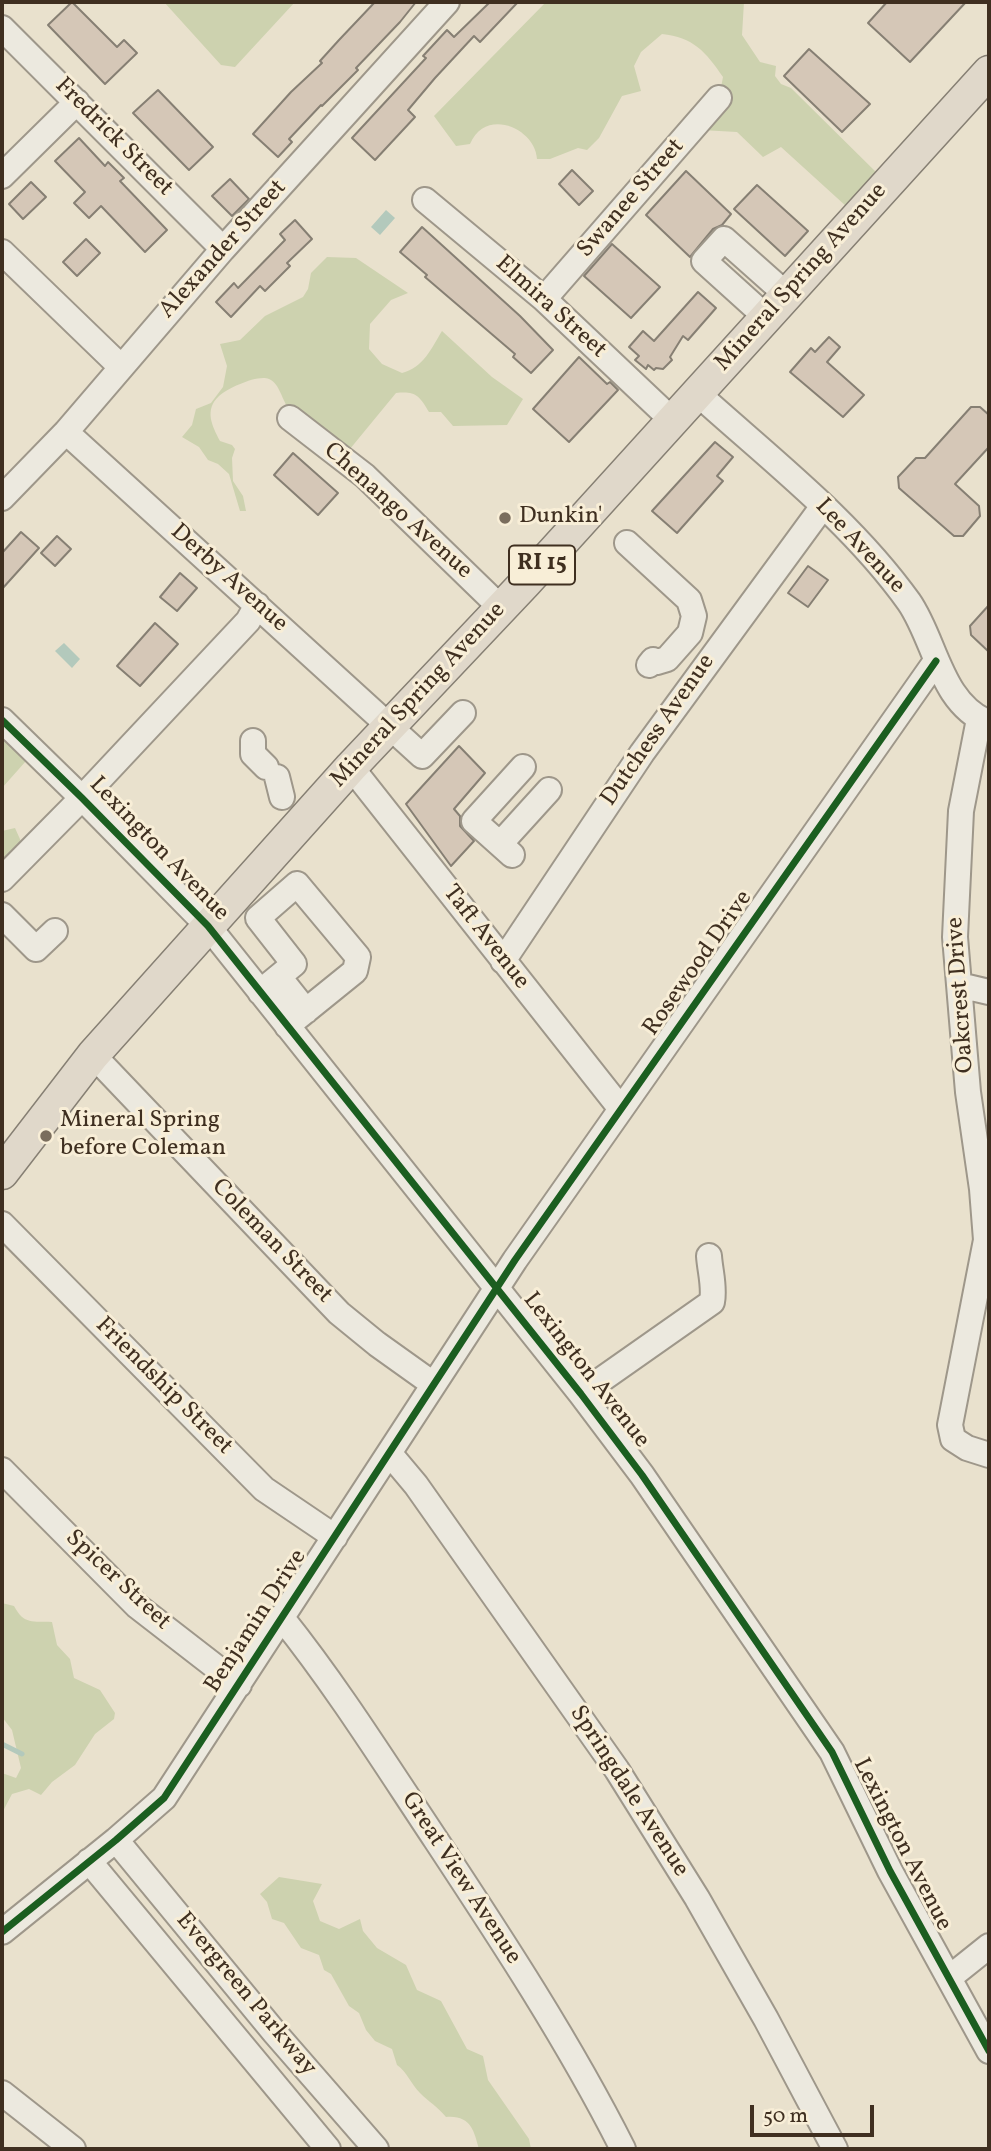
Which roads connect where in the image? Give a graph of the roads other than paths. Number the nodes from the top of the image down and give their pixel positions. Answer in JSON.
{"nodes":[{"id":1,"x":447,"y":2,"type":"edge"},
{"id":2,"x":2,"y":28,"type":"edge"},
{"id":3,"x":989,"y":72,"type":"edge"},
{"id":4,"x":719,"y":97,"type":"dead end"},
{"id":5,"x":77,"y":102,"type":"junction"},
{"id":6,"x":2,"y":176,"type":"edge"},
{"id":7,"x":425,"y":200,"type":"dead end"},
{"id":8,"x":223,"y":249,"type":"junction"},
{"id":9,"x":2,"y":252,"type":"edge"},
{"id":10,"x":544,"y":299,"type":"junction"},
{"id":11,"x":120,"y":366,"type":"junction"},
{"id":12,"x":697,"y":393,"type":"junction"},
{"id":13,"x":290,"y":418,"type":"dead end"},
{"id":14,"x":672,"y":420,"type":"junction"},
{"id":15,"x":66,"y":432,"type":"junction"},
{"id":16,"x":4,"y":493,"type":"edge"},
{"id":17,"x":823,"y":506,"type":"junction"},
{"id":18,"x":627,"y":543,"type":"dead end"},
{"id":19,"x":257,"y":605,"type":"junction"},
{"id":20,"x":501,"y":608,"type":"junction"},
{"id":21,"x":936,"y":661,"type":"junction"},
{"id":22,"x":649,"y":665,"type":"dead end"},
{"id":23,"x":463,"y":713,"type":"dead end"},
{"id":24,"x":2,"y":720,"type":"edge"},
{"id":25,"x":984,"y":721,"type":"edge"},
{"id":26,"x":391,"y":726,"type":"junction"},
{"id":27,"x":253,"y":741,"type":"dead end"},
{"id":28,"x":351,"y":767,"type":"junction"},
{"id":29,"x":523,"y":767,"type":"dead end"},
{"id":30,"x":275,"y":780,"type":"dead end"},
{"id":31,"x":550,"y":790,"type":"dead end"},
{"id":32,"x":82,"y":798,"type":"junction"},
{"id":33,"x":2,"y":879,"type":"edge"},
{"id":34,"x":2,"y":915,"type":"edge"},
{"id":35,"x":208,"y":926,"type":"junction"},
{"id":36,"x":55,"y":931,"type":"dead end"},
{"id":37,"x":503,"y":961,"type":"junction"},
{"id":38,"x":269,"y":985,"type":"junction"},
{"id":39,"x":959,"y":985,"type":"junction"},
{"id":40,"x":989,"y":992,"type":"edge"},
{"id":41,"x":297,"y":1018,"type":"junction"},
{"id":42,"x":93,"y":1055,"type":"junction"},
{"id":43,"x":621,"y":1109,"type":"junction"},
{"id":44,"x":2,"y":1173,"type":"edge"},
{"id":45,"x":2,"y":1224,"type":"edge"},
{"id":46,"x":709,"y":1256,"type":"dead end"},
{"id":47,"x":496,"y":1290,"type":"junction"},
{"id":48,"x":433,"y":1384,"type":"junction"},
{"id":49,"x":581,"y":1395,"type":"junction"},
{"id":50,"x":390,"y":1454,"type":"junction"},
{"id":51,"x":989,"y":1455,"type":"edge"},
{"id":52,"x":2,"y":1470,"type":"edge"},
{"id":53,"x":335,"y":1537,"type":"junction"},
{"id":54,"x":282,"y":1618,"type":"junction"},
{"id":55,"x":239,"y":1685,"type":"junction"},
{"id":56,"x":116,"y":1840,"type":"junction"},
{"id":57,"x":89,"y":1861,"type":"junction"},
{"id":58,"x":2,"y":1932,"type":"edge"},
{"id":59,"x":989,"y":1946,"type":"edge"},
{"id":60,"x":949,"y":1978,"type":"junction"},
{"id":61,"x":989,"y":2051,"type":"edge"},
{"id":62,"x":2,"y":2093,"type":"edge"},
{"id":63,"x":73,"y":2149,"type":"edge"},
{"id":64,"x":328,"y":2149,"type":"edge"},
{"id":65,"x":376,"y":2149,"type":"edge"},
{"id":66,"x":623,"y":2149,"type":"edge"},
{"id":67,"x":835,"y":2149,"type":"edge"}],
"edges":[{"from":1,"to":8,"type":"street","name":"Alexander Street"},
{"from":2,"to":5,"type":"street","name":"Fredrick Street"},
{"from":3,"to":12,"type":"main road","name":"Mineral Spring Avenue","number":"RI 15"},
{"from":4,"to":10,"type":"street","name":"Swanee Street"},
{"from":5,"to":6,"type":"street"},
{"from":5,"to":8,"type":"street","name":"Fredrick Street"},
{"from":7,"to":10,"type":"street","name":"Elmira Street"},
{"from":8,"to":11,"type":"street","name":"Alexander Street"},
{"from":9,"to":11,"type":"street"},
{"from":10,"to":14,"type":"street","name":"Elmira Street"},
{"from":11,"to":15,"type":"street","name":"Alexander Street"},
{"from":12,"to":14,"type":"main road","name":"Mineral Spring Avenue","number":"RI 15"},
{"from":12,"to":17,"type":"street","name":"Lee Avenue"},
{"from":13,"to":20,"type":"street","name":"Chenango Avenue"},
{"from":14,"to":20,"type":"main road","name":"Mineral Spring Avenue","number":"RI 15"},
{"from":15,"to":16,"type":"street","name":"Alexander Street"},
{"from":15,"to":19,"type":"street","name":"Derby Avenue"},
{"from":17,"to":21,"type":"street","name":"Lee Avenue"},
{"from":17,"to":37,"type":"street","name":"Dutchess Avenue"},
{"from":18,"to":22,"type":"street"},
{"from":19,"to":26,"type":"street","name":"Derby Avenue"},
{"from":19,"to":32,"type":"street"},
{"from":20,"to":26,"type":"main road","name":"Mineral Spring Avenue","number":"RI 15"},
{"from":21,"to":25,"type":"street","name":"Lee Avenue"},
{"from":21,"to":43,"type":"street","name":"Rosewood Drive"},
{"from":23,"to":26,"type":"street","name":"Derby Avenue"},
{"from":24,"to":32,"type":"street","name":"Lexington Avenue"},
{"from":25,"to":39,"type":"street","name":"Oakcrest Drive"},
{"from":26,"to":28,"type":"main road","name":"Mineral Spring Avenue","number":"RI 15"},
{"from":27,"to":30,"type":"street"},
{"from":28,"to":35,"type":"main road","name":"Mineral Spring Avenue","number":"RI 15"},
{"from":28,"to":37,"type":"street","name":"Taft Avenue"},
{"from":29,"to":31,"type":"street"},
{"from":32,"to":33,"type":"street"},
{"from":32,"to":35,"type":"street","name":"Lexington Avenue"},
{"from":34,"to":36,"type":"street"},
{"from":35,"to":38,"type":"street","name":"Lexington Avenue"},
{"from":35,"to":42,"type":"main road","name":"Mineral Spring Avenue","number":"RI 15"},
{"from":37,"to":43,"type":"street","name":"Taft Avenue"},
{"from":38,"to":41,"type":"street","name":"Lexington Avenue"},
{"from":38,"to":41,"type":"street"},
{"from":39,"to":40,"type":"street"},
{"from":39,"to":51,"type":"street","name":"Oakcrest Drive"},
{"from":41,"to":47,"type":"street","name":"Lexington Avenue"},
{"from":42,"to":44,"type":"main road","name":"Mineral Spring Avenue","number":"RI 15"},
{"from":42,"to":48,"type":"street","name":"Coleman Street"},
{"from":43,"to":47,"type":"street","name":"Rosewood Drive"},
{"from":45,"to":53,"type":"street","name":"Friendship Street"},
{"from":46,"to":49,"type":"street"},
{"from":47,"to":48,"type":"street","name":"Benjamin Drive"},
{"from":47,"to":49,"type":"street","name":"Lexington Avenue"},
{"from":48,"to":50,"type":"street","name":"Benjamin Drive"},
{"from":49,"to":60,"type":"street","name":"Lexington Avenue"},
{"from":50,"to":53,"type":"street","name":"Benjamin Drive"},
{"from":50,"to":67,"type":"street","name":"Springdale Avenue"},
{"from":52,"to":55,"type":"street","name":"Spicer Street"},
{"from":53,"to":54,"type":"street","name":"Benjamin Drive"},
{"from":54,"to":55,"type":"street","name":"Benjamin Drive"},
{"from":54,"to":66,"type":"street","name":"Great View Avenue"},
{"from":55,"to":56,"type":"street","name":"Benjamin Drive"},
{"from":56,"to":57,"type":"street","name":"Benjamin Drive"},
{"from":56,"to":65,"type":"street","name":"Evergreen Parkway"},
{"from":57,"to":58,"type":"street","name":"Benjamin Drive"},
{"from":57,"to":64,"type":"street","name":"Evergreen Parkway"},
{"from":59,"to":60,"type":"street"},
{"from":60,"to":61,"type":"street","name":"Lexington Avenue"},
{"from":62,"to":63,"type":"street"}]}
